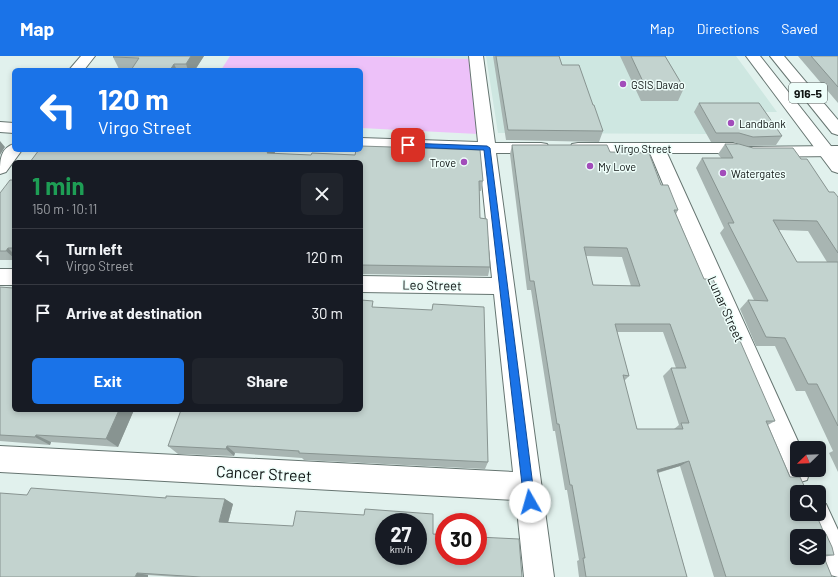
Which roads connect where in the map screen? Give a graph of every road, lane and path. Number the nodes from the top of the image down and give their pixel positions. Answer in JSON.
{"nodes":[{"id":1,"x":88,"y":56,"type":"edge"},
{"id":2,"x":476,"y":56,"type":"edge"},
{"id":3,"x":753,"y":56,"type":"edge"},
{"id":4,"x":777,"y":56,"type":"edge"},
{"id":5,"x":78,"y":68,"type":"edge"},
{"id":6,"x":0,"y":127,"type":"edge"},
{"id":7,"x":12,"y":128,"type":"edge"},
{"id":8,"x":838,"y":130,"type":"edge"},
{"id":9,"x":363,"y":143,"type":"edge"},
{"id":10,"x":487,"y":148,"type":"junction"},
{"id":11,"x":656,"y":148,"type":"junction"},
{"id":12,"x":831,"y":148,"type":"edge"},
{"id":13,"x":12,"y":152,"type":"edge"},
{"id":14,"x":838,"y":167,"type":"edge"},
{"id":15,"x":0,"y":168,"type":"edge"},
{"id":16,"x":0,"y":277,"type":"edge"},
{"id":17,"x":12,"y":277,"type":"edge"},
{"id":18,"x":363,"y":284,"type":"edge"},
{"id":19,"x":504,"y":286,"type":"junction"},
{"id":20,"x":790,"y":454,"type":"edge"},
{"id":21,"x":0,"y":459,"type":"edge"},
{"id":22,"x":528,"y":487,"type":"junction"},
{"id":23,"x":819,"y":521,"type":"edge"},
{"id":24,"x":838,"y":563,"type":"edge"},
{"id":25,"x":539,"y":577,"type":"edge"}],
"edges":[{"from":1,"to":5,"type":"street"},
{"from":2,"to":10,"type":"street"},
{"from":3,"to":12,"type":"street","number":"916-5"},
{"from":4,"to":8,"type":"street","number":"916-5"},
{"from":6,"to":7,"type":"street"},
{"from":9,"to":10,"type":"street","name":"Virgo Street"},
{"from":10,"to":11,"type":"street","name":"Virgo Street"},
{"from":10,"to":19,"type":"street"},
{"from":11,"to":12,"type":"street","name":"Virgo Street"},
{"from":11,"to":20,"type":"street","name":"Lunar Street"},
{"from":12,"to":14,"type":"street","number":"916-5"},
{"from":13,"to":15,"type":"street"},
{"from":16,"to":17,"type":"street"},
{"from":18,"to":19,"type":"street","name":"Leo Street"},
{"from":19,"to":22,"type":"street"},
{"from":21,"to":22,"type":"street","name":"Cancer Street"},
{"from":22,"to":25,"type":"street"},
{"from":23,"to":24,"type":"street"}]}
